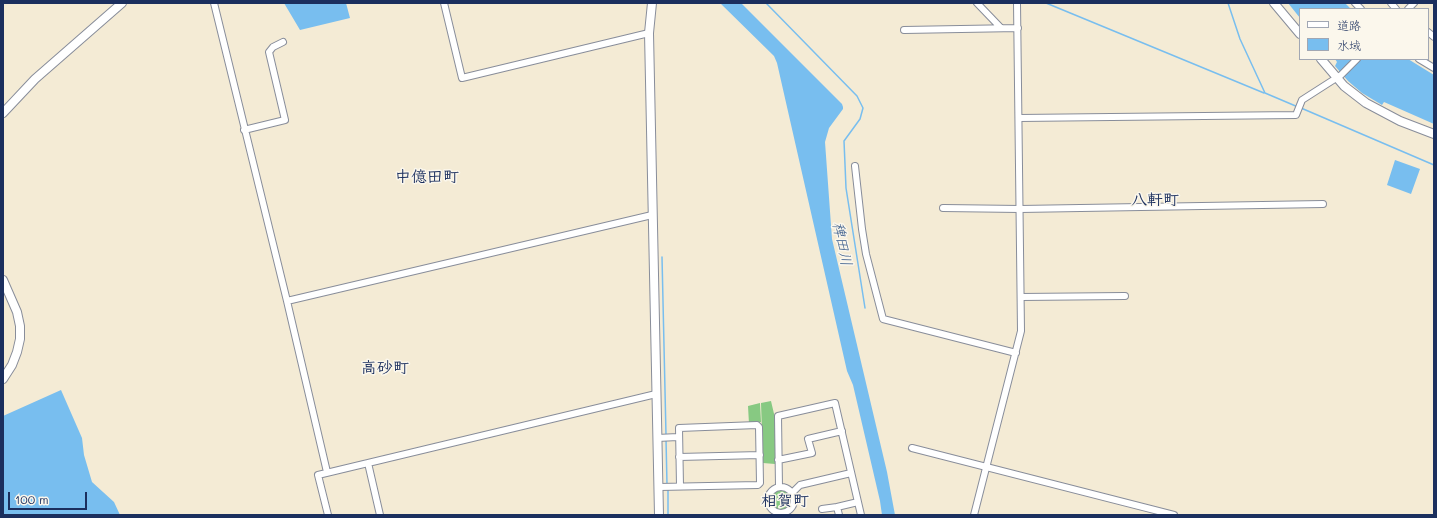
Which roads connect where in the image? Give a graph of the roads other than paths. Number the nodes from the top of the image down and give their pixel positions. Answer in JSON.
{"nodes":[{"id":1,"x":122,"y":3,"type":"edge"},
{"id":2,"x":214,"y":3,"type":"edge"},
{"id":3,"x":444,"y":3,"type":"edge"},
{"id":4,"x":652,"y":3,"type":"edge"},
{"id":5,"x":977,"y":3,"type":"edge"},
{"id":6,"x":1017,"y":3,"type":"edge"},
{"id":7,"x":1274,"y":3,"type":"edge"},
{"id":8,"x":1001,"y":28,"type":"junction"},
{"id":9,"x":1018,"y":28,"type":"junction"},
{"id":10,"x":904,"y":30,"type":"dead end"},
{"id":11,"x":648,"y":33,"type":"junction"},
{"id":12,"x":1299,"y":33,"type":"edge"},
{"id":13,"x":283,"y":42,"type":"dead end"},
{"id":14,"x":1321,"y":60,"type":"edge"},
{"id":15,"x":1356,"y":60,"type":"edge"},
{"id":16,"x":1421,"y":60,"type":"edge"},
{"id":17,"x":1434,"y":68,"type":"edge"},
{"id":18,"x":1338,"y":76,"type":"junction"},
{"id":19,"x":3,"y":113,"type":"edge"},
{"id":20,"x":1019,"y":118,"type":"junction"},
{"id":21,"x":244,"y":130,"type":"junction"},
{"id":22,"x":1434,"y":134,"type":"edge"},
{"id":23,"x":855,"y":166,"type":"dead end"},
{"id":24,"x":1323,"y":204,"type":"dead end"},
{"id":25,"x":943,"y":208,"type":"dead end"},
{"id":26,"x":1020,"y":209,"type":"junction"},
{"id":27,"x":652,"y":215,"type":"junction"},
{"id":28,"x":3,"y":280,"type":"edge"},
{"id":29,"x":1125,"y":296,"type":"dead end"},
{"id":30,"x":1021,"y":297,"type":"junction"},
{"id":31,"x":287,"y":301,"type":"junction"},
{"id":32,"x":1016,"y":352,"type":"junction"},
{"id":33,"x":3,"y":379,"type":"edge"},
{"id":34,"x":656,"y":394,"type":"junction"},
{"id":35,"x":842,"y":431,"type":"junction"},
{"id":36,"x":678,"y":437,"type":"junction"},
{"id":37,"x":663,"y":438,"type":"junction"},
{"id":38,"x":912,"y":448,"type":"dead end"},
{"id":39,"x":760,"y":455,"type":"junction"},
{"id":40,"x":679,"y":457,"type":"junction"},
{"id":41,"x":778,"y":460,"type":"junction"},
{"id":42,"x":368,"y":463,"type":"junction"},
{"id":43,"x":986,"y":467,"type":"junction"},
{"id":44,"x":326,"y":472,"type":"junction"},
{"id":45,"x":851,"y":473,"type":"junction"},
{"id":46,"x":680,"y":486,"type":"junction"},
{"id":47,"x":664,"y":487,"type":"junction"},
{"id":48,"x":779,"y":487,"type":"junction"},
{"id":49,"x":792,"y":493,"type":"junction"},
{"id":50,"x":858,"y":502,"type":"junction"},
{"id":51,"x":837,"y":507,"type":"junction"},
{"id":52,"x":822,"y":509,"type":"dead end"},
{"id":53,"x":772,"y":513,"type":"edge"},
{"id":54,"x":328,"y":515,"type":"edge"},
{"id":55,"x":380,"y":515,"type":"edge"},
{"id":56,"x":659,"y":515,"type":"edge"},
{"id":57,"x":839,"y":515,"type":"edge"},
{"id":58,"x":861,"y":515,"type":"edge"},
{"id":59,"x":974,"y":515,"type":"edge"},
{"id":60,"x":1174,"y":515,"type":"edge"}],
"edges":[{"from":1,"to":19,"type":"street"},
{"from":2,"to":21,"type":"street"},
{"from":3,"to":11,"type":"street"},
{"from":4,"to":11,"type":"street"},
{"from":5,"to":8,"type":"street"},
{"from":6,"to":9,"type":"street"},
{"from":7,"to":12,"type":"street"},
{"from":8,"to":9,"type":"street"},
{"from":8,"to":10,"type":"street"},
{"from":9,"to":20,"type":"street"},
{"from":11,"to":27,"type":"street"},
{"from":13,"to":21,"type":"street"},
{"from":14,"to":18,"type":"street"},
{"from":15,"to":18,"type":"street"},
{"from":16,"to":17,"type":"street"},
{"from":18,"to":20,"type":"street"},
{"from":18,"to":22,"type":"street"},
{"from":20,"to":26,"type":"street"},
{"from":21,"to":31,"type":"street"},
{"from":23,"to":32,"type":"street"},
{"from":24,"to":26,"type":"street"},
{"from":25,"to":26,"type":"street"},
{"from":26,"to":30,"type":"street"},
{"from":27,"to":31,"type":"street"},
{"from":27,"to":34,"type":"street"},
{"from":28,"to":33,"type":"street"},
{"from":29,"to":30,"type":"street"},
{"from":30,"to":32,"type":"street"},
{"from":31,"to":44,"type":"street"},
{"from":32,"to":43,"type":"street"},
{"from":34,"to":37,"type":"street"},
{"from":34,"to":42,"type":"street"},
{"from":35,"to":41,"type":"street"},
{"from":35,"to":41,"type":"street"},
{"from":35,"to":45,"type":"street"},
{"from":36,"to":37,"type":"street"},
{"from":36,"to":39,"type":"street"},
{"from":36,"to":40,"type":"street"},
{"from":37,"to":47,"type":"street"},
{"from":38,"to":43,"type":"street"},
{"from":39,"to":40,"type":"street"},
{"from":39,"to":46,"type":"street"},
{"from":40,"to":46,"type":"street"},
{"from":41,"to":48,"type":"street"},
{"from":42,"to":44,"type":"street"},
{"from":42,"to":55,"type":"street"},
{"from":43,"to":59,"type":"street"},
{"from":43,"to":60,"type":"street"},
{"from":44,"to":54,"type":"street"},
{"from":45,"to":49,"type":"street"},
{"from":45,"to":50,"type":"street"},
{"from":46,"to":47,"type":"street"},
{"from":47,"to":56,"type":"street"},
{"from":48,"to":49,"type":"street"},
{"from":48,"to":53,"type":"street"},
{"from":49,"to":53,"type":"street"},
{"from":50,"to":51,"type":"street"},
{"from":50,"to":58,"type":"street"},
{"from":51,"to":52,"type":"street"},
{"from":51,"to":57,"type":"street"}]}
